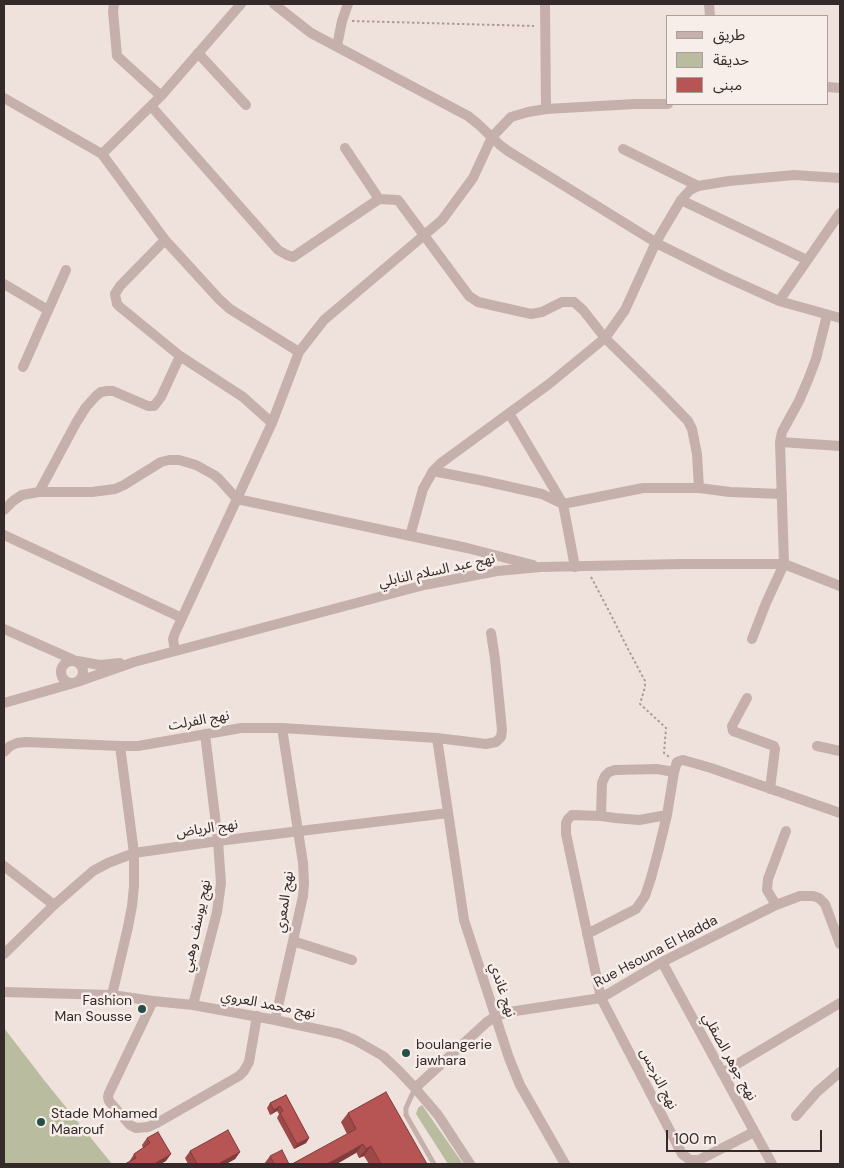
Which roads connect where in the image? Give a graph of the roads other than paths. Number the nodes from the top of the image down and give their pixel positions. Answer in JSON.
{"nodes":[{"id":1,"x":114,"y":4,"type":"edge"},
{"id":2,"x":241,"y":4,"type":"edge"},
{"id":3,"x":274,"y":4,"type":"edge"},
{"id":4,"x":348,"y":4,"type":"edge"},
{"id":5,"x":546,"y":4,"type":"edge"},
{"id":6,"x":337,"y":46,"type":"junction"},
{"id":7,"x":198,"y":53,"type":"junction"},
{"id":8,"x":161,"y":96,"type":"junction"},
{"id":9,"x":4,"y":98,"type":"edge"},
{"id":10,"x":666,"y":104,"type":"edge"},
{"id":11,"x":151,"y":106,"type":"junction"},
{"id":12,"x":246,"y":106,"type":"dead end"},
{"id":13,"x":546,"y":109,"type":"junction"},
{"id":14,"x":492,"y":137,"type":"junction"},
{"id":15,"x":345,"y":148,"type":"dead end"},
{"id":16,"x":622,"y":149,"type":"dead end"},
{"id":17,"x":102,"y":154,"type":"junction"},
{"id":18,"x":840,"y":178,"type":"edge"},
{"id":19,"x":698,"y":186,"type":"junction"},
{"id":20,"x":379,"y":199,"type":"junction"},
{"id":21,"x":681,"y":200,"type":"junction"},
{"id":22,"x":840,"y":213,"type":"edge"},
{"id":23,"x":424,"y":236,"type":"junction"},
{"id":24,"x":165,"y":240,"type":"junction"},
{"id":25,"x":656,"y":242,"type":"junction"},
{"id":26,"x":807,"y":260,"type":"junction"},
{"id":27,"x":66,"y":270,"type":"dead end"},
{"id":28,"x":4,"y":284,"type":"edge"},
{"id":29,"x":779,"y":301,"type":"junction"},
{"id":30,"x":48,"y":310,"type":"junction"},
{"id":31,"x":827,"y":315,"type":"junction"},
{"id":32,"x":840,"y":318,"type":"edge"},
{"id":33,"x":605,"y":338,"type":"junction"},
{"id":34,"x":299,"y":352,"type":"junction"},
{"id":35,"x":180,"y":356,"type":"junction"},
{"id":36,"x":23,"y":367,"type":"dead end"},
{"id":37,"x":509,"y":413,"type":"junction"},
{"id":38,"x":272,"y":422,"type":"junction"},
{"id":39,"x":780,"y":442,"type":"junction"},
{"id":40,"x":840,"y":446,"type":"edge"},
{"id":41,"x":433,"y":471,"type":"junction"},
{"id":42,"x":699,"y":488,"type":"junction"},
{"id":43,"x":39,"y":492,"type":"junction"},
{"id":44,"x":782,"y":494,"type":"junction"},
{"id":45,"x":237,"y":499,"type":"junction"},
{"id":46,"x":563,"y":504,"type":"junction"},
{"id":47,"x":4,"y":510,"type":"edge"},
{"id":48,"x":4,"y":536,"type":"edge"},
{"id":49,"x":410,"y":536,"type":"junction"},
{"id":50,"x":784,"y":564,"type":"junction"},
{"id":51,"x":541,"y":567,"type":"junction"},
{"id":52,"x":580,"y":567,"type":"junction"},
{"id":53,"x":840,"y":586,"type":"edge"},
{"id":54,"x":182,"y":618,"type":"junction"},
{"id":55,"x":4,"y":629,"type":"edge"},
{"id":56,"x":491,"y":633,"type":"dead end"},
{"id":57,"x":752,"y":638,"type":"dead end"},
{"id":58,"x":35,"y":643,"type":"junction"},
{"id":59,"x":175,"y":651,"type":"junction"},
{"id":60,"x":76,"y":661,"type":"junction"},
{"id":61,"x":134,"y":662,"type":"junction"},
{"id":62,"x":61,"y":669,"type":"junction"},
{"id":63,"x":76,"y":683,"type":"junction"},
{"id":64,"x":40,"y":694,"type":"junction"},
{"id":65,"x":747,"y":698,"type":"dead end"},
{"id":66,"x":4,"y":703,"type":"edge"},
{"id":67,"x":282,"y":728,"type":"junction"},
{"id":68,"x":205,"y":734,"type":"junction"},
{"id":69,"x":437,"y":738,"type":"junction"},
{"id":70,"x":120,"y":746,"type":"junction"},
{"id":71,"x":818,"y":746,"type":"dead end"},
{"id":72,"x":840,"y":751,"type":"edge"},
{"id":73,"x":4,"y":752,"type":"edge"},
{"id":74,"x":675,"y":767,"type":"junction"},
{"id":75,"x":770,"y":789,"type":"junction"},
{"id":76,"x":840,"y":812,"type":"edge"},
{"id":77,"x":448,"y":813,"type":"junction"},
{"id":78,"x":666,"y":815,"type":"junction"},
{"id":79,"x":601,"y":816,"type":"junction"},
{"id":80,"x":786,"y":831,"type":"dead end"},
{"id":81,"x":298,"y":832,"type":"junction"},
{"id":82,"x":218,"y":841,"type":"junction"},
{"id":83,"x":134,"y":853,"type":"junction"},
{"id":84,"x":4,"y":866,"type":"edge"},
{"id":85,"x":54,"y":905,"type":"junction"},
{"id":86,"x":776,"y":905,"type":"junction"},
{"id":87,"x":587,"y":934,"type":"junction"},
{"id":88,"x":839,"y":940,"type":"edge"},
{"id":89,"x":293,"y":941,"type":"junction"},
{"id":90,"x":4,"y":954,"type":"edge"},
{"id":91,"x":352,"y":960,"type":"dead end"},
{"id":92,"x":662,"y":962,"type":"junction"},
{"id":93,"x":4,"y":992,"type":"edge"},
{"id":94,"x":112,"y":995,"type":"junction"},
{"id":95,"x":601,"y":998,"type":"junction"},
{"id":96,"x":153,"y":1001,"type":"junction"},
{"id":97,"x":840,"y":1002,"type":"edge"},
{"id":98,"x":193,"y":1004,"type":"junction"},
{"id":99,"x":257,"y":1016,"type":"junction"},
{"id":100,"x":496,"y":1016,"type":"junction"},
{"id":101,"x":275,"y":1020,"type":"junction"},
{"id":102,"x":840,"y":1072,"type":"edge"},
{"id":103,"x":722,"y":1073,"type":"junction"},
{"id":104,"x":415,"y":1088,"type":"junction"},
{"id":105,"x":796,"y":1116,"type":"dead end"},
{"id":106,"x":754,"y":1132,"type":"junction"},
{"id":107,"x":434,"y":1164,"type":"edge"},
{"id":108,"x":470,"y":1164,"type":"edge"},
{"id":109,"x":565,"y":1164,"type":"edge"},
{"id":110,"x":772,"y":1164,"type":"edge"}],
"edges":[{"from":1,"to":8,"type":"street"},
{"from":2,"to":7,"type":"street"},
{"from":3,"to":6,"type":"street"},
{"from":4,"to":6,"type":"street"},
{"from":5,"to":13,"type":"street"},
{"from":6,"to":14,"type":"street"},
{"from":7,"to":8,"type":"street"},
{"from":7,"to":12,"type":"street"},
{"from":8,"to":11,"type":"street"},
{"from":9,"to":17,"type":"street"},
{"from":10,"to":13,"type":"street"},
{"from":11,"to":17,"type":"street"},
{"from":11,"to":20,"type":"street"},
{"from":13,"to":14,"type":"street"},
{"from":14,"to":23,"type":"street"},
{"from":14,"to":25,"type":"street"},
{"from":15,"to":20,"type":"street"},
{"from":16,"to":19,"type":"street"},
{"from":17,"to":24,"type":"street"},
{"from":18,"to":19,"type":"street"},
{"from":19,"to":21,"type":"street"},
{"from":20,"to":23,"type":"street"},
{"from":21,"to":25,"type":"street"},
{"from":21,"to":26,"type":"street"},
{"from":22,"to":26,"type":"street"},
{"from":23,"to":33,"type":"street"},
{"from":23,"to":34,"type":"street"},
{"from":24,"to":34,"type":"street"},
{"from":24,"to":35,"type":"street"},
{"from":25,"to":29,"type":"street"},
{"from":25,"to":33,"type":"street"},
{"from":26,"to":29,"type":"street"},
{"from":27,"to":30,"type":"street"},
{"from":28,"to":30,"type":"street"},
{"from":29,"to":31,"type":"street"},
{"from":30,"to":36,"type":"street"},
{"from":31,"to":32,"type":"street"},
{"from":31,"to":39,"type":"street"},
{"from":33,"to":37,"type":"street"},
{"from":33,"to":42,"type":"street"},
{"from":34,"to":38,"type":"street"},
{"from":35,"to":38,"type":"street"},
{"from":35,"to":43,"type":"street"},
{"from":37,"to":41,"type":"street"},
{"from":37,"to":46,"type":"street"},
{"from":38,"to":45,"type":"street"},
{"from":39,"to":40,"type":"street"},
{"from":39,"to":44,"type":"street"},
{"from":41,"to":46,"type":"street"},
{"from":41,"to":49,"type":"street"},
{"from":42,"to":44,"type":"street"},
{"from":42,"to":46,"type":"street"},
{"from":43,"to":45,"type":"street"},
{"from":43,"to":47,"type":"street"},
{"from":44,"to":50,"type":"street"},
{"from":45,"to":49,"type":"street"},
{"from":45,"to":54,"type":"street"},
{"from":46,"to":52,"type":"street"},
{"from":48,"to":54,"type":"street"},
{"from":49,"to":51,"type":"street"},
{"from":50,"to":52,"type":"street","name":"نهج عبد السلام النابلي"},
{"from":50,"to":53,"type":"street","name":"نهج عبد السلام النابلي"},
{"from":50,"to":57,"type":"street"},
{"from":51,"to":52,"type":"street","name":"نهج عبد السلام النابلي"},
{"from":51,"to":59,"type":"street","name":"نهج عبد السلام النابلي"},
{"from":54,"to":59,"type":"street"},
{"from":55,"to":58,"type":"street","name":"نهج عبد السلام النابلي"},
{"from":56,"to":69,"type":"street","name":"نهج الفرلت"},
{"from":58,"to":60,"type":"street","name":"نهج عبد السلام النابلي"},
{"from":58,"to":62,"type":"street"},
{"from":59,"to":61,"type":"street","name":"نهج عبد السلام النابلي"},
{"from":60,"to":61,"type":"street","name":"نهج عبد السلام النابلي"},
{"from":60,"to":62,"type":"street"},
{"from":60,"to":63,"type":"street"},
{"from":61,"to":63,"type":"street","name":"نهج عبد السلام النابلي"},
{"from":62,"to":63,"type":"street"},
{"from":62,"to":64,"type":"street","name":"نهج عبد السلام النابلي"},
{"from":63,"to":64,"type":"street","name":"نهج عبد السلام النابلي"},
{"from":64,"to":66,"type":"street","name":"نهج عبد السلام النابلي"},
{"from":65,"to":75,"type":"street"},
{"from":67,"to":68,"type":"street","name":"نهج الفرلت"},
{"from":67,"to":69,"type":"street","name":"نهج الفرلت"},
{"from":67,"to":81,"type":"street","name":"نهج المعري"},
{"from":68,"to":70,"type":"street","name":"نهج الفرلت"},
{"from":68,"to":82,"type":"street","name":"نهج يوسف وهبي"},
{"from":69,"to":77,"type":"street","name":"نهج غاندي"},
{"from":70,"to":73,"type":"street","name":"نهج الفرلت"},
{"from":70,"to":83,"type":"street"},
{"from":71,"to":72,"type":"street"},
{"from":74,"to":75,"type":"street"},
{"from":74,"to":78,"type":"street"},
{"from":74,"to":79,"type":"street"},
{"from":75,"to":76,"type":"street"},
{"from":77,"to":81,"type":"street","name":"نهج الرياض"},
{"from":77,"to":100,"type":"street","name":"نهج غاندي"},
{"from":78,"to":79,"type":"street"},
{"from":78,"to":87,"type":"street"},
{"from":79,"to":87,"type":"street","name":"نهج النرجس"},
{"from":80,"to":86,"type":"street"},
{"from":81,"to":82,"type":"street","name":"نهج الرياض"},
{"from":81,"to":89,"type":"street","name":"نهج المعري"},
{"from":82,"to":83,"type":"street","name":"نهج الرياض"},
{"from":82,"to":98,"type":"street","name":"نهج يوسف وهبي"},
{"from":83,"to":85,"type":"street","name":"نهج الرياض"},
{"from":83,"to":94,"type":"street"},
{"from":84,"to":85,"type":"street"},
{"from":85,"to":90,"type":"street","name":"نهج الرياض"},
{"from":86,"to":88,"type":"street","name":"Rue Hsouna El Hadda"},
{"from":86,"to":92,"type":"street","name":"Rue Hsouna El Hadda"},
{"from":87,"to":95,"type":"street","name":"نهج النرجس"},
{"from":89,"to":91,"type":"street"},
{"from":89,"to":101,"type":"street","name":"نهج المعري"},
{"from":92,"to":95,"type":"street","name":"Rue Hsouna El Hadda"},
{"from":92,"to":103,"type":"street","name":"نهج جوهر الصقلي"},
{"from":93,"to":94,"type":"street","name":"نهج محمد العروي"},
{"from":94,"to":96,"type":"street","name":"نهج محمد العروي"},
{"from":95,"to":100,"type":"street","name":"Rue Hsouna El Hadda"},
{"from":95,"to":106,"type":"street","name":"نهج النرجس"},
{"from":96,"to":98,"type":"street","name":"نهج محمد العروي"},
{"from":96,"to":99,"type":"street"},
{"from":97,"to":103,"type":"street"},
{"from":98,"to":99,"type":"street","name":"نهج محمد العروي"},
{"from":99,"to":101,"type":"street","name":"نهج محمد العروي"},
{"from":100,"to":104,"type":"street","name":"Rue Hsouna El Hadda"},
{"from":100,"to":109,"type":"street","name":"نهج غاندي"},
{"from":101,"to":104,"type":"street","name":"نهج محمد العروي"},
{"from":102,"to":105,"type":"street"},
{"from":103,"to":106,"type":"street","name":"نهج جوهر الصقلي"},
{"from":104,"to":107,"type":"lane"},
{"from":104,"to":108,"type":"street","name":"نهج محمد العروي"},
{"from":106,"to":110,"type":"street","name":"نهج جوهر الصقلي"}]}
